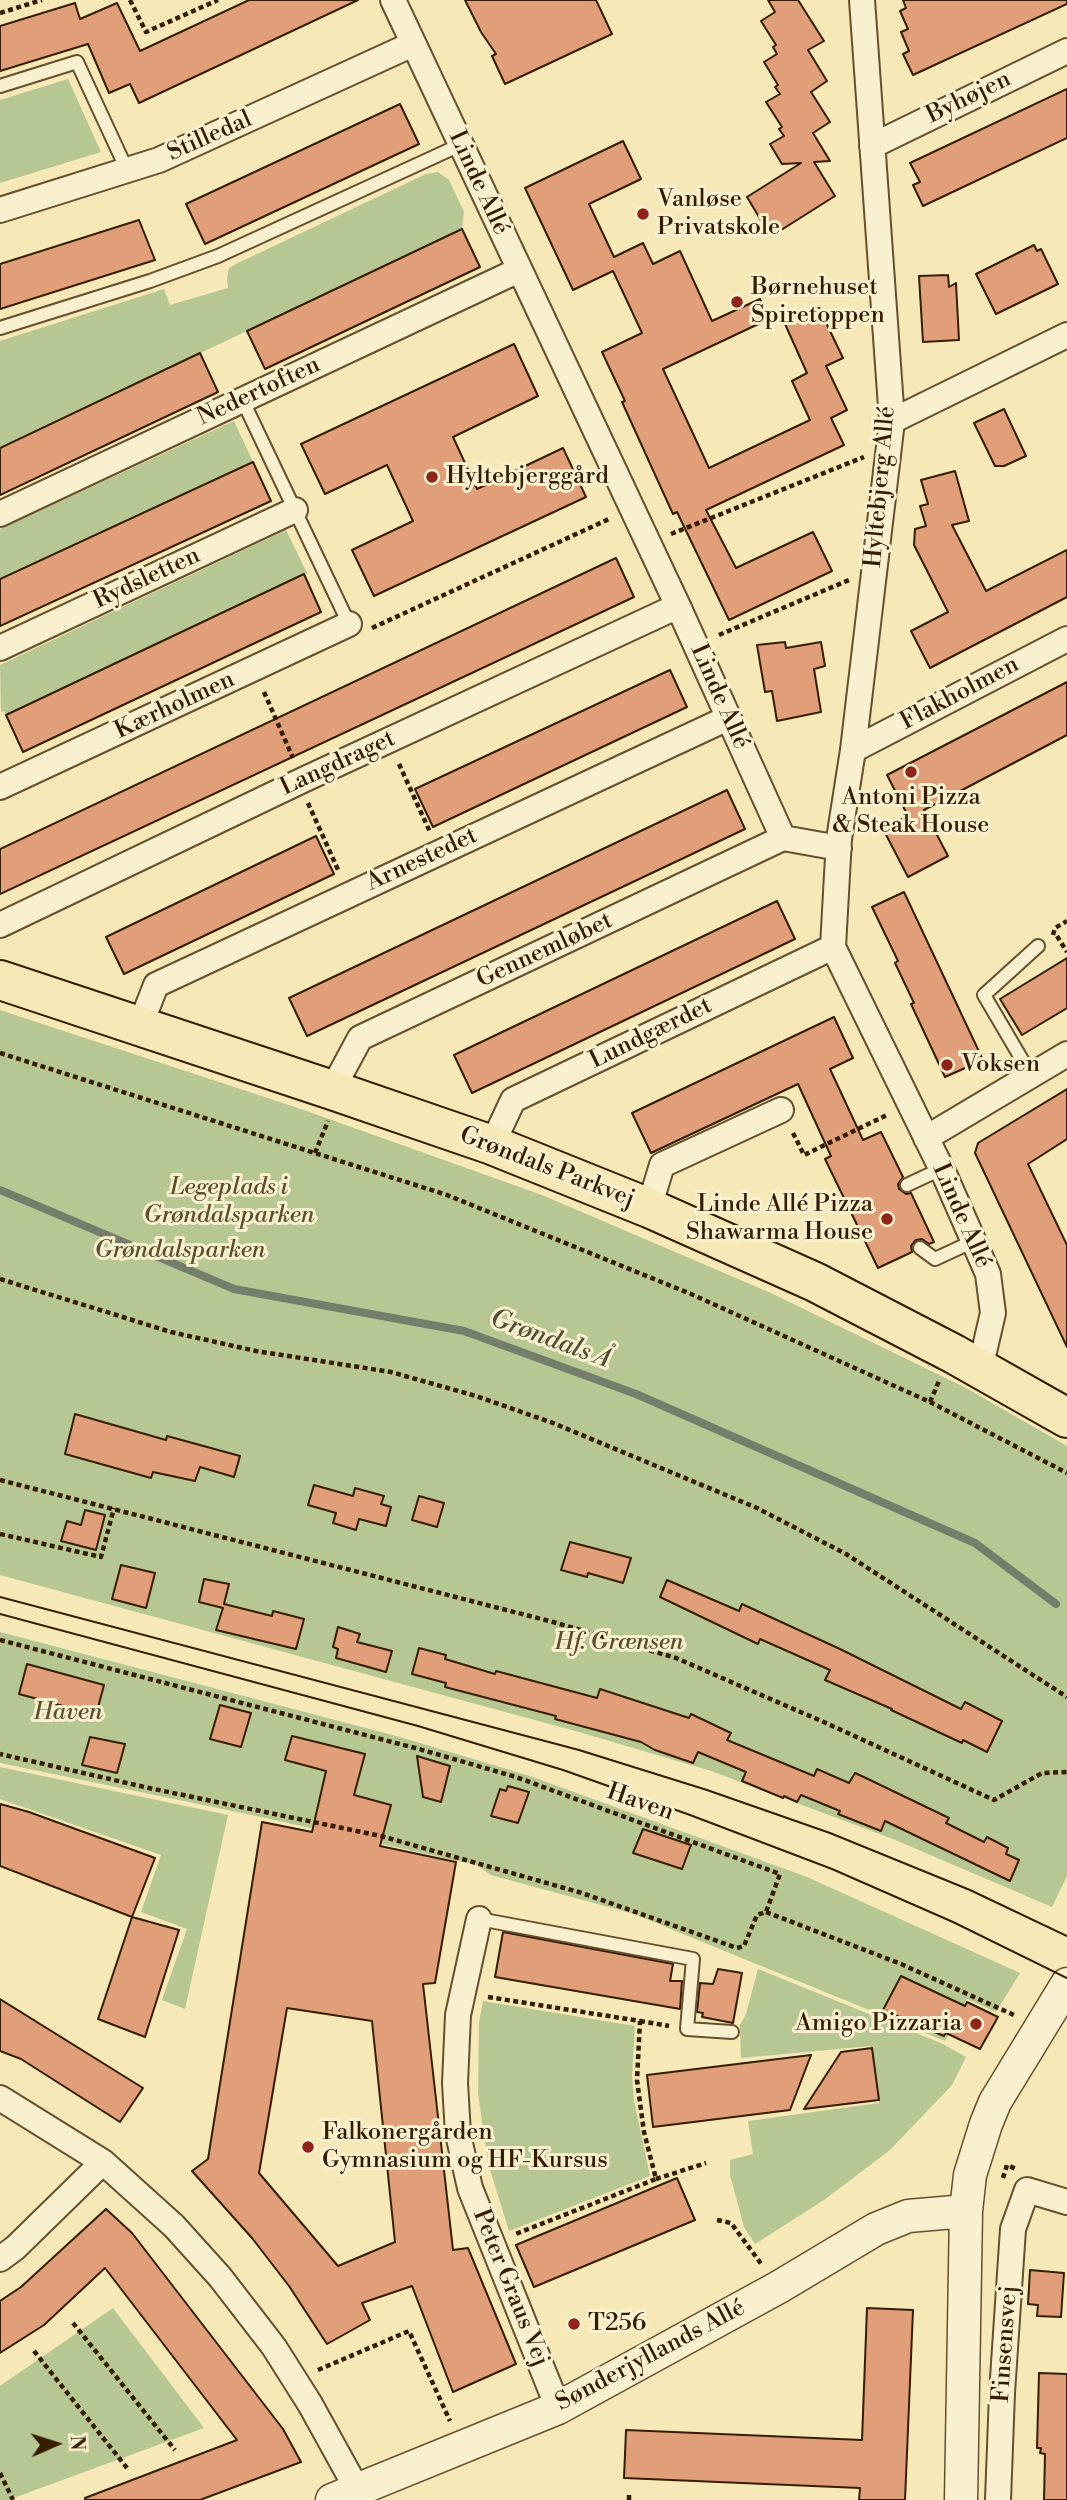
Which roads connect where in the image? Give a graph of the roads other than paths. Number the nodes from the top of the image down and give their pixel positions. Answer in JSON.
{"nodes":[{"id":1,"x":393,"y":0,"type":"edge"},
{"id":2,"x":862,"y":0,"type":"edge"},
{"id":3,"x":413,"y":44,"type":"junction"},
{"id":4,"x":1067,"y":51,"type":"edge"},
{"id":5,"x":0,"y":86,"type":"edge"},
{"id":6,"x":460,"y":145,"type":"junction"},
{"id":7,"x":872,"y":146,"type":"junction"},
{"id":8,"x":127,"y":170,"type":"junction"},
{"id":9,"x":0,"y":210,"type":"edge"},
{"id":10,"x":519,"y":270,"type":"junction"},
{"id":11,"x":0,"y":328,"type":"edge"},
{"id":12,"x":1067,"y":335,"type":"edge"},
{"id":13,"x":242,"y":399,"type":"junction"},
{"id":14,"x":892,"y":421,"type":"junction"},
{"id":15,"x":295,"y":510,"type":"junction"},
{"id":16,"x":0,"y":514,"type":"edge"},
{"id":17,"x":678,"y":606,"type":"junction"},
{"id":18,"x":349,"y":624,"type":"joint"},
{"id":19,"x":1067,"y":639,"type":"edge"},
{"id":20,"x":0,"y":648,"type":"edge"},
{"id":21,"x":728,"y":718,"type":"junction"},
{"id":22,"x":853,"y":750,"type":"junction"},
{"id":23,"x":1,"y":785,"type":"edge"},
{"id":24,"x":783,"y":838,"type":"junction"},
{"id":25,"x":839,"y":848,"type":"junction"},
{"id":26,"x":0,"y":925,"type":"edge"},
{"id":27,"x":1038,"y":946,"type":"dead end"},
{"id":28,"x":833,"y":947,"type":"junction"},
{"id":29,"x":0,"y":980,"type":"edge"},
{"id":30,"x":139,"y":1026,"type":"junction"},
{"id":31,"x":1066,"y":1056,"type":"edge"},
{"id":32,"x":1031,"y":1075,"type":"junction"},
{"id":33,"x":332,"y":1090,"type":"junction"},
{"id":34,"x":781,"y":1110,"type":"road end"},
{"id":35,"x":926,"y":1138,"type":"junction"},
{"id":36,"x":492,"y":1145,"type":"junction"},
{"id":37,"x":941,"y":1169,"type":"junction"},
{"id":38,"x":907,"y":1185,"type":"dead end"},
{"id":39,"x":649,"y":1208,"type":"junction"},
{"id":40,"x":974,"y":1241,"type":"junction"},
{"id":41,"x":920,"y":1248,"type":"dead end"},
{"id":42,"x":980,"y":1369,"type":"junction"},
{"id":43,"x":1067,"y":1418,"type":"edge"},
{"id":44,"x":479,"y":1919,"type":"joint"},
{"id":45,"x":1067,"y":1984,"type":"edge"},
{"id":46,"x":732,"y":2032,"type":"dead end"},
{"id":47,"x":0,"y":2098,"type":"edge"},
{"id":48,"x":103,"y":2162,"type":"junction"},
{"id":49,"x":1067,"y":2202,"type":"edge"},
{"id":50,"x":966,"y":2211,"type":"junction"},
{"id":51,"x":0,"y":2259,"type":"edge"},
{"id":52,"x":558,"y":2407,"type":"junction"},
{"id":53,"x":351,"y":2497,"type":"edge"},
{"id":54,"x":942,"y":2500,"type":"edge"},
{"id":55,"x":961,"y":2500,"type":"edge"},
{"id":56,"x":998,"y":2500,"type":"edge"}],
"edges":[{"from":1,"to":3,"type":"street","name":"Linde Allé"},
{"from":2,"to":7,"type":"street","name":"Hyltebjerg Allé"},
{"from":3,"to":6,"type":"street","name":"Linde Allé"},
{"from":3,"to":8,"type":"street","name":"Stilledal"},
{"from":4,"to":7,"type":"street","name":"Byhøjen"},
{"from":5,"to":8,"type":"lane"},
{"from":6,"to":10,"type":"street","name":"Linde Allé"},
{"from":6,"to":11,"type":"lane"},
{"from":7,"to":14,"type":"street","name":"Hyltebjerg Allé"},
{"from":8,"to":9,"type":"street","name":"Stilledal"},
{"from":10,"to":13,"type":"street","name":"Nedertoften"},
{"from":10,"to":17,"type":"street","name":"Linde Allé"},
{"from":12,"to":14,"type":"street"},
{"from":13,"to":15,"type":"lane"},
{"from":13,"to":16,"type":"street","name":"Nedertoften"},
{"from":14,"to":22,"type":"street","name":"Hyltebjerg Allé"},
{"from":15,"to":18,"type":"lane"},
{"from":15,"to":20,"type":"street","name":"Rydsletten"},
{"from":17,"to":21,"type":"street","name":"Linde Allé"},
{"from":17,"to":26,"type":"street","name":"Langdraget"},
{"from":18,"to":23,"type":"street","name":"Kærholmen"},
{"from":19,"to":22,"type":"street","name":"Flakholmen"},
{"from":21,"to":24,"type":"street","name":"Linde Allé"},
{"from":21,"to":30,"type":"street","name":"Arnestedet"},
{"from":22,"to":25,"type":"street","name":"Hyltebjerg Allé"},
{"from":24,"to":25,"type":"street"},
{"from":24,"to":33,"type":"street","name":"Gennemløbet"},
{"from":25,"to":28,"type":"street","name":"Linde Allé"},
{"from":27,"to":32,"type":"lane"},
{"from":28,"to":35,"type":"street","name":"Linde Allé"},
{"from":28,"to":36,"type":"street","name":"Lundgærdet"},
{"from":29,"to":30,"type":"main road","name":"Grøndals Parkvej"},
{"from":30,"to":33,"type":"main road","name":"Grøndals Parkvej"},
{"from":31,"to":32,"type":"street"},
{"from":32,"to":35,"type":"street"},
{"from":33,"to":36,"type":"main road","name":"Grøndals Parkvej"},
{"from":34,"to":39,"type":"street"},
{"from":35,"to":37,"type":"street","name":"Linde Allé"},
{"from":36,"to":39,"type":"main road","name":"Grøndals Parkvej"},
{"from":37,"to":38,"type":"lane"},
{"from":37,"to":40,"type":"street","name":"Linde Allé"},
{"from":39,"to":42,"type":"main road","name":"Grøndals Parkvej"},
{"from":40,"to":41,"type":"lane"},
{"from":40,"to":42,"type":"street","name":"Linde Allé"},
{"from":42,"to":43,"type":"main road","name":"Grøndals Parkvej"},
{"from":44,"to":46,"type":"lane"},
{"from":44,"to":52,"type":"street","name":"Peter Graus Vej"},
{"from":45,"to":50,"type":"street","name":"Finsensvej"},
{"from":47,"to":48,"type":"street"},
{"from":48,"to":51,"type":"street"},
{"from":48,"to":53,"type":"street"},
{"from":49,"to":56,"type":"street","name":"Finsensvej"},
{"from":50,"to":52,"type":"street","name":"Sønderjyllands Allé"},
{"from":50,"to":54,"type":"street","name":"Finsensvej"},
{"from":50,"to":55,"type":"street","name":"Finsensvej"},
{"from":52,"to":53,"type":"street","name":"Sønderjyllands Allé"}]}
